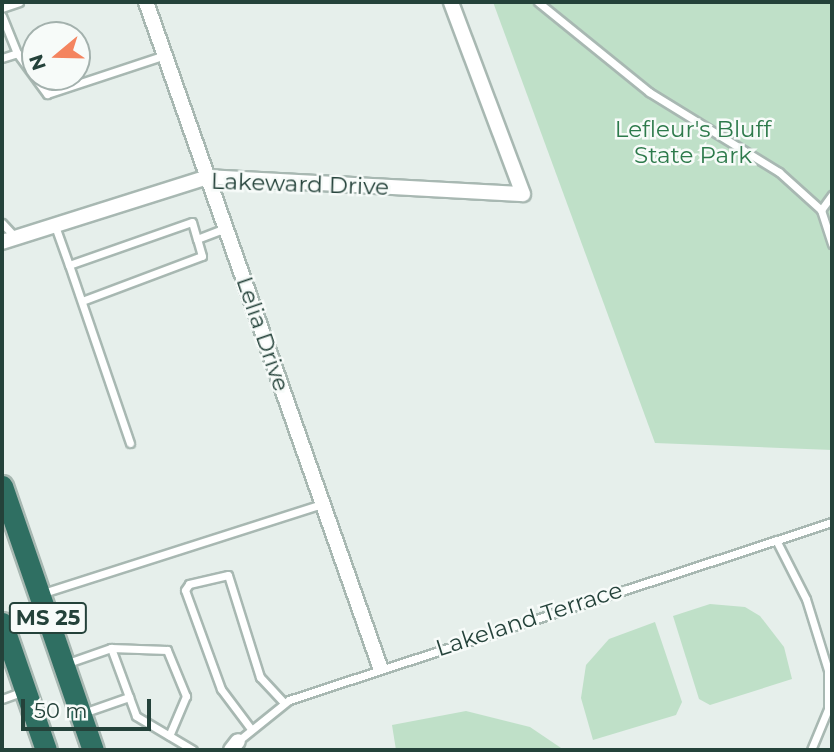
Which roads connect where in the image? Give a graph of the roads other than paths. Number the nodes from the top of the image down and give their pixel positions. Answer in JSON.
{"nodes":[{"id":1,"x":19,"y":2,"type":"edge"},
{"id":2,"x":146,"y":2,"type":"edge"},
{"id":3,"x":451,"y":2,"type":"edge"},
{"id":4,"x":538,"y":2,"type":"edge"},
{"id":5,"x":2,"y":8,"type":"edge"},
{"id":6,"x":2,"y":16,"type":"edge"},
{"id":7,"x":17,"y":53,"type":"junction"},
{"id":8,"x":165,"y":55,"type":"junction"},
{"id":9,"x":2,"y":58,"type":"edge"},
{"id":10,"x":208,"y":177,"type":"junction"},
{"id":11,"x":832,"y":195,"type":"edge"},
{"id":12,"x":821,"y":210,"type":"junction"},
{"id":13,"x":2,"y":223,"type":"edge"},
{"id":14,"x":55,"y":226,"type":"junction"},
{"id":15,"x":226,"y":228,"type":"junction"},
{"id":16,"x":197,"y":239,"type":"junction"},
{"id":17,"x":8,"y":240,"type":"edge"},
{"id":18,"x":832,"y":244,"type":"edge"},
{"id":19,"x":69,"y":265,"type":"junction"},
{"id":20,"x":82,"y":301,"type":"junction"},
{"id":21,"x":130,"y":443,"type":"dead end"},
{"id":22,"x":2,"y":486,"type":"edge"},
{"id":23,"x":322,"y":503,"type":"junction"},
{"id":24,"x":832,"y":522,"type":"edge"},
{"id":25,"x":776,"y":540,"type":"junction"},
{"id":26,"x":40,"y":594,"type":"junction"},
{"id":27,"x":2,"y":623,"type":"edge"},
{"id":28,"x":111,"y":648,"type":"junction"},
{"id":29,"x":64,"y":665,"type":"junction"},
{"id":30,"x":380,"y":667,"type":"junction"},
{"id":31,"x":26,"y":691,"type":"junction"},
{"id":32,"x":129,"y":697,"type":"junction"},
{"id":33,"x":2,"y":699,"type":"edge"},
{"id":34,"x":284,"y":703,"type":"junction"},
{"id":35,"x":80,"y":713,"type":"junction"},
{"id":36,"x":251,"y":729,"type":"junction"},
{"id":37,"x":169,"y":736,"type":"junction"},
{"id":38,"x":234,"y":746,"type":"edge"},
{"id":39,"x":46,"y":750,"type":"edge"},
{"id":40,"x":93,"y":750,"type":"edge"},
{"id":41,"x":193,"y":750,"type":"edge"},
{"id":42,"x":811,"y":750,"type":"edge"}],
"edges":[{"from":1,"to":5,"type":"lane"},
{"from":2,"to":8,"type":"street","name":"Lelia Drive"},
{"from":3,"to":10,"type":"street","name":"Lakeward Drive"},
{"from":4,"to":12,"type":"lane"},
{"from":6,"to":7,"type":"lane"},
{"from":7,"to":8,"type":"lane"},
{"from":7,"to":9,"type":"lane"},
{"from":8,"to":10,"type":"street","name":"Lelia Drive"},
{"from":10,"to":14,"type":"street","name":"Lakeward Drive"},
{"from":10,"to":15,"type":"street","name":"Lelia Drive"},
{"from":11,"to":12,"type":"lane"},
{"from":12,"to":18,"type":"lane"},
{"from":13,"to":17,"type":"lane"},
{"from":14,"to":17,"type":"street","name":"Lakeward Drive"},
{"from":14,"to":19,"type":"lane"},
{"from":15,"to":16,"type":"lane"},
{"from":15,"to":23,"type":"street","name":"Lelia Drive"},
{"from":16,"to":19,"type":"lane"},
{"from":16,"to":20,"type":"lane"},
{"from":19,"to":20,"type":"lane"},
{"from":20,"to":21,"type":"lane"},
{"from":22,"to":26,"type":"highway","number":"MS 25"},
{"from":23,"to":26,"type":"lane"},
{"from":23,"to":30,"type":"street","name":"Lelia Drive"},
{"from":24,"to":25,"type":"lane","name":"Lakeland Terrace"},
{"from":25,"to":30,"type":"lane","name":"Lakeland Terrace"},
{"from":25,"to":42,"type":"lane"},
{"from":26,"to":29,"type":"highway","number":"MS 25"},
{"from":27,"to":31,"type":"highway","number":"MS 25"},
{"from":28,"to":29,"type":"lane"},
{"from":28,"to":32,"type":"lane"},
{"from":28,"to":37,"type":"lane"},
{"from":29,"to":35,"type":"highway","number":"MS 25"},
{"from":30,"to":34,"type":"lane","name":"Lakeland Terrace"},
{"from":31,"to":33,"type":"lane"},
{"from":31,"to":39,"type":"highway","number":"MS 25"},
{"from":32,"to":35,"type":"lane"},
{"from":32,"to":37,"type":"lane"},
{"from":34,"to":36,"type":"lane","name":"Lakeland Terrace"},
{"from":34,"to":36,"type":"lane"},
{"from":35,"to":40,"type":"highway","number":"MS 25"},
{"from":36,"to":38,"type":"lane","name":"Lakeland Terrace"},
{"from":37,"to":41,"type":"lane"}]}
